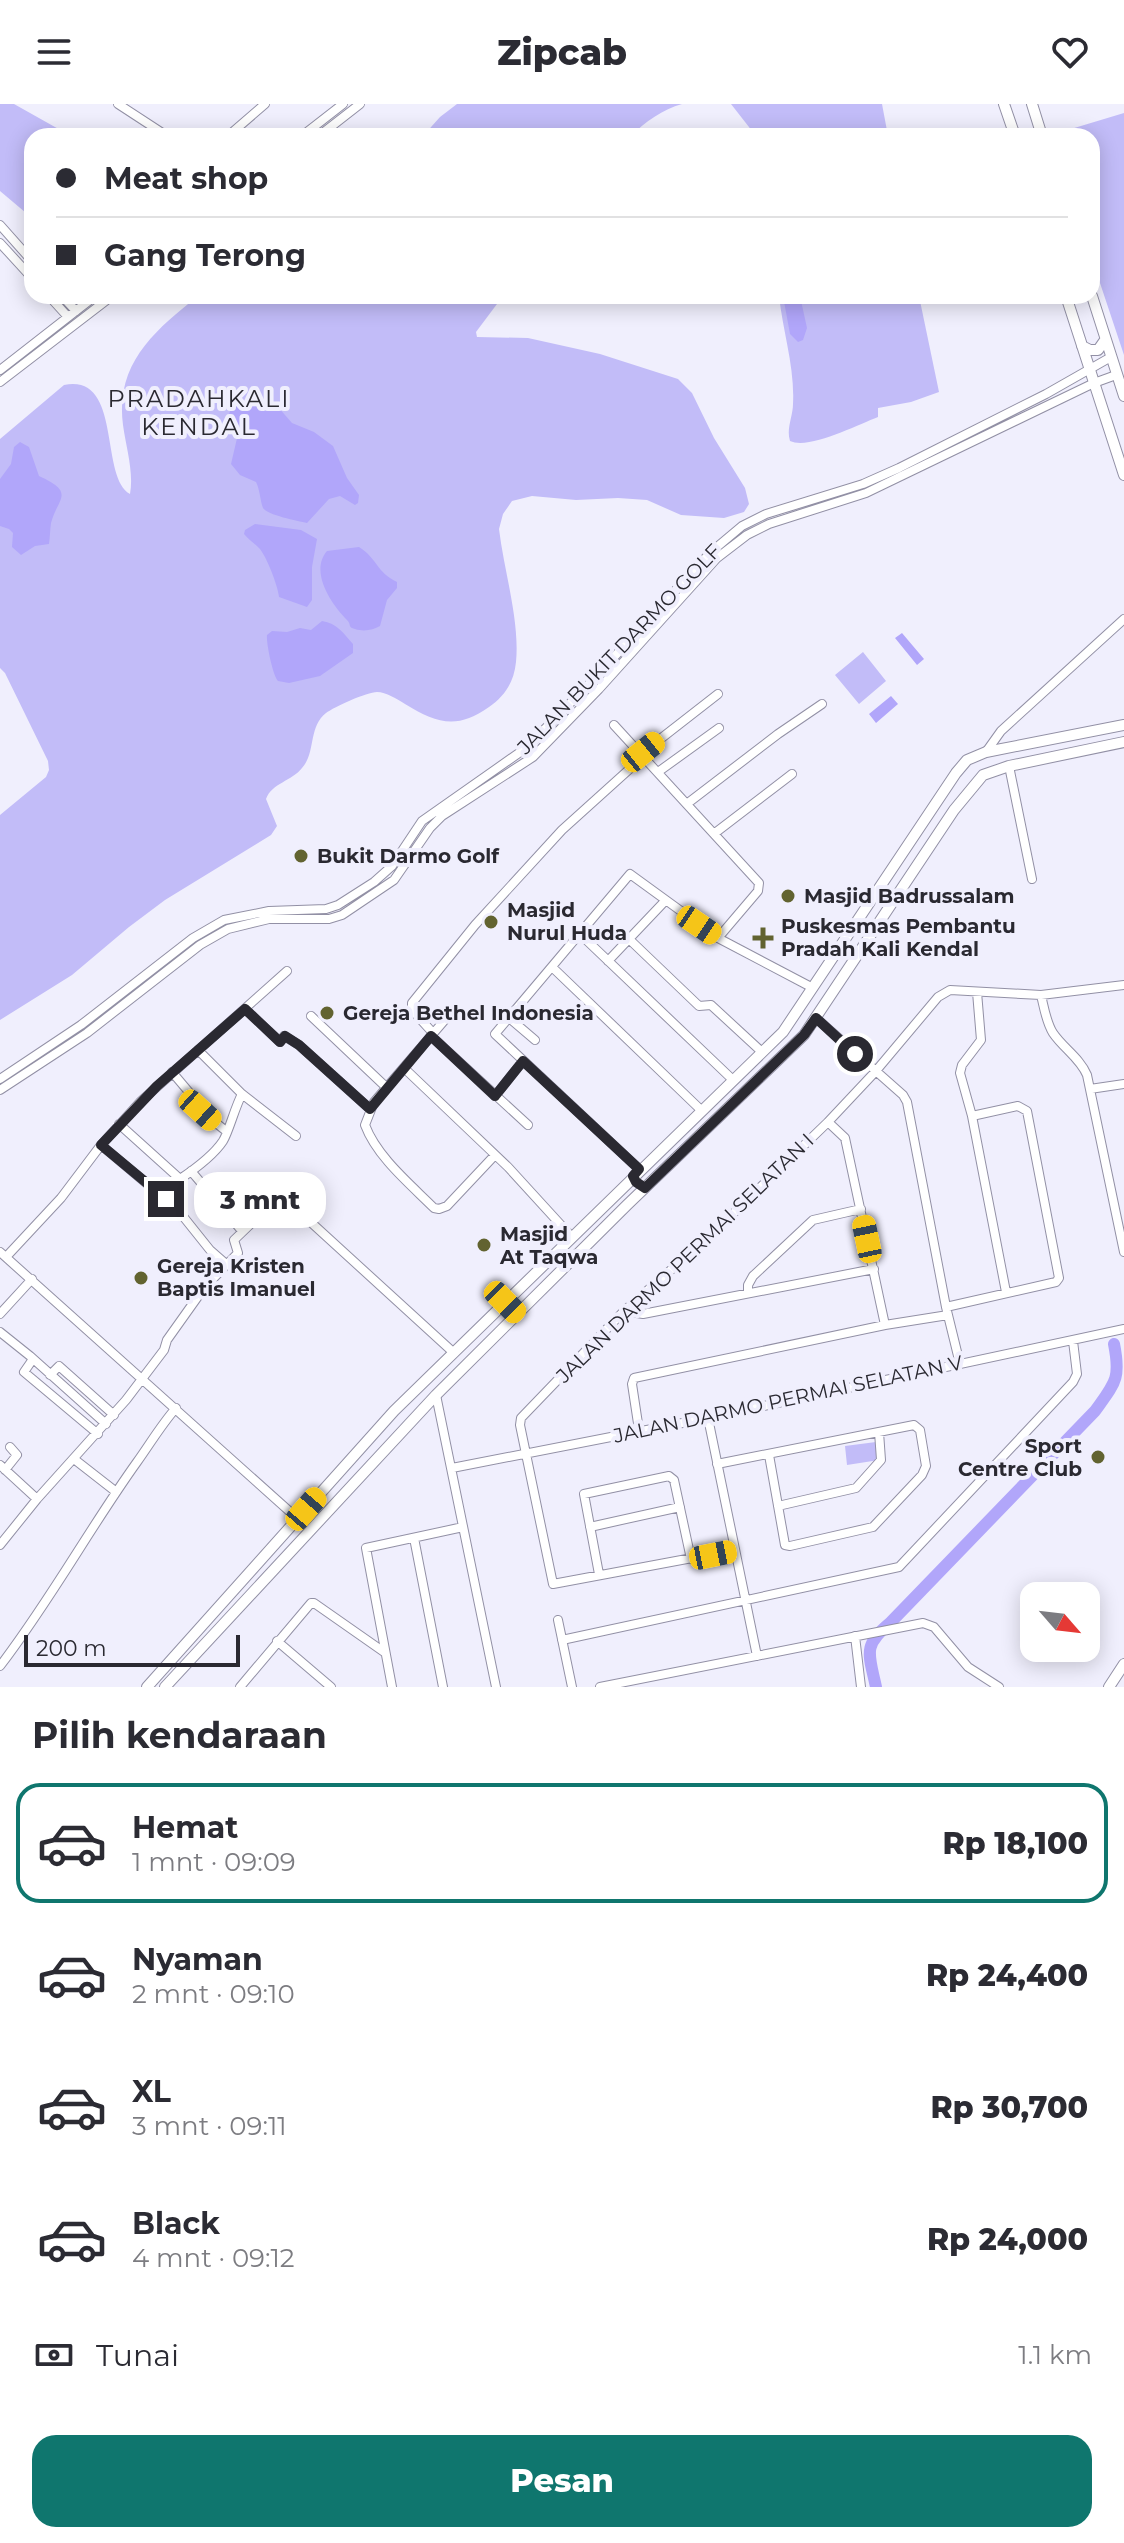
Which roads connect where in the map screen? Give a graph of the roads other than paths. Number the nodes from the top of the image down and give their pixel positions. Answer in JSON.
{"nodes":[{"id":1,"x":118,"y":104,"type":"edge"},
{"id":2,"x":265,"y":104,"type":"edge"},
{"id":3,"x":343,"y":104,"type":"edge"},
{"id":4,"x":360,"y":104,"type":"edge"},
{"id":5,"x":1032,"y":104,"type":"edge"},
{"id":6,"x":1006,"y":106,"type":"edge"},
{"id":7,"x":155,"y":128,"type":"edge"},
{"id":8,"x":237,"y":128,"type":"edge"},
{"id":9,"x":312,"y":128,"type":"edge"},
{"id":10,"x":329,"y":128,"type":"edge"},
{"id":11,"x":1013,"y":128,"type":"edge"},
{"id":12,"x":1040,"y":128,"type":"edge"},
{"id":13,"x":0,"y":225,"type":"edge"},
{"id":14,"x":0,"y":243,"type":"edge"},
{"id":15,"x":24,"y":252,"type":"edge"},
{"id":16,"x":24,"y":269,"type":"edge"},
{"id":17,"x":59,"y":304,"type":"edge"},
{"id":18,"x":66,"y":304,"type":"edge"},
{"id":19,"x":85,"y":304,"type":"edge"},
{"id":20,"x":102,"y":304,"type":"edge"},
{"id":21,"x":1069,"y":304,"type":"edge"},
{"id":22,"x":1094,"y":304,"type":"edge"},
{"id":23,"x":72,"y":314,"type":"junction"},
{"id":24,"x":1105,"y":340,"type":"junction"},
{"id":25,"x":1082,"y":346,"type":"junction"},
{"id":26,"x":1111,"y":357,"type":"junction"},
{"id":27,"x":1089,"y":367,"type":"junction"},
{"id":28,"x":0,"y":370,"type":"edge"},
{"id":29,"x":1116,"y":375,"type":"junction"},
{"id":30,"x":0,"y":382,"type":"edge"},
{"id":31,"x":1094,"y":383,"type":"junction"},
{"id":32,"x":1059,"y":386,"type":"junction"},
{"id":33,"x":1124,"y":396,"type":"edge"},
{"id":34,"x":1066,"y":398,"type":"junction"},
{"id":35,"x":1099,"y":398,"type":"junction"},
{"id":36,"x":1022,"y":406,"type":"junction"},
{"id":37,"x":1027,"y":417,"type":"junction"},
{"id":38,"x":1124,"y":475,"type":"edge"},
{"id":39,"x":1124,"y":619,"type":"edge"},
{"id":40,"x":718,"y":694,"type":"dead end"},
{"id":41,"x":822,"y":704,"type":"dead end"},
{"id":42,"x":614,"y":725,"type":"dead end"},
{"id":43,"x":1124,"y":725,"type":"edge"},
{"id":44,"x":719,"y":728,"type":"dead end"},
{"id":45,"x":1124,"y":742,"type":"edge"},
{"id":46,"x":986,"y":752,"type":"junction"},
{"id":47,"x":643,"y":755,"type":"junction"},
{"id":48,"x":1009,"y":766,"type":"junction"},
{"id":49,"x":658,"y":772,"type":"junction"},
{"id":50,"x":792,"y":774,"type":"dead end"},
{"id":51,"x":688,"y":803,"type":"junction"},
{"id":52,"x":715,"y":833,"type":"junction"},
{"id":53,"x":1032,"y":879,"type":"dead end"},
{"id":54,"x":665,"y":901,"type":"junction"},
{"id":55,"x":580,"y":934,"type":"junction"},
{"id":56,"x":718,"y":938,"type":"junction"},
{"id":57,"x":630,"y":940,"type":"junction"},
{"id":58,"x":833,"y":957,"type":"junction"},
{"id":59,"x":608,"y":961,"type":"junction"},
{"id":60,"x":552,"y":967,"type":"junction"},
{"id":61,"x":849,"y":968,"type":"junction"},
{"id":62,"x":287,"y":971,"type":"dead end"},
{"id":63,"x":1124,"y":985,"type":"edge"},
{"id":64,"x":813,"y":988,"type":"junction"},
{"id":65,"x":977,"y":992,"type":"junction"},
{"id":66,"x":1041,"y":995,"type":"junction"},
{"id":67,"x":245,"y":1009,"type":"junction"},
{"id":68,"x":450,"y":1014,"type":"dead end"},
{"id":69,"x":311,"y":1016,"type":"dead end"},
{"id":70,"x":508,"y":1017,"type":"junction"},
{"id":71,"x":816,"y":1018,"type":"junction"},
{"id":72,"x":432,"y":1034,"type":"junction"},
{"id":73,"x":535,"y":1040,"type":"dead end"},
{"id":74,"x":198,"y":1050,"type":"junction"},
{"id":75,"x":762,"y":1052,"type":"junction"},
{"id":76,"x":523,"y":1061,"type":"junction"},
{"id":77,"x":404,"y":1068,"type":"junction"},
{"id":78,"x":172,"y":1072,"type":"junction"},
{"id":79,"x":875,"y":1072,"type":"junction"},
{"id":80,"x":0,"y":1079,"type":"edge"},
{"id":81,"x":733,"y":1080,"type":"junction"},
{"id":82,"x":1124,"y":1084,"type":"edge"},
{"id":83,"x":386,"y":1087,"type":"junction"},
{"id":84,"x":1090,"y":1089,"type":"junction"},
{"id":85,"x":0,"y":1090,"type":"edge"},
{"id":86,"x":242,"y":1094,"type":"junction"},
{"id":87,"x":495,"y":1096,"type":"junction"},
{"id":88,"x":370,"y":1109,"type":"junction"},
{"id":89,"x":701,"y":1110,"type":"junction"},
{"id":90,"x":972,"y":1116,"type":"junction"},
{"id":91,"x":828,"y":1122,"type":"junction"},
{"id":92,"x":119,"y":1124,"type":"junction"},
{"id":93,"x":528,"y":1125,"type":"dead end"},
{"id":94,"x":226,"y":1131,"type":"junction"},
{"id":95,"x":296,"y":1136,"type":"dead end"},
{"id":96,"x":101,"y":1145,"type":"junction"},
{"id":97,"x":495,"y":1155,"type":"junction"},
{"id":98,"x":191,"y":1171,"type":"junction"},
{"id":99,"x":636,"y":1173,"type":"junction"},
{"id":100,"x":645,"y":1188,"type":"junction"},
{"id":101,"x":615,"y":1194,"type":"junction"},
{"id":102,"x":627,"y":1205,"type":"junction"},
{"id":103,"x":861,"y":1209,"type":"junction"},
{"id":104,"x":242,"y":1231,"type":"junction"},
{"id":105,"x":571,"y":1236,"type":"junction"},
{"id":106,"x":1124,"y":1252,"type":"edge"},
{"id":107,"x":3,"y":1254,"type":"edge"},
{"id":108,"x":226,"y":1264,"type":"junction"},
{"id":109,"x":874,"y":1269,"type":"junction"},
{"id":110,"x":32,"y":1279,"type":"junction"},
{"id":111,"x":1006,"y":1292,"type":"junction"},
{"id":112,"x":748,"y":1293,"type":"junction"},
{"id":113,"x":505,"y":1302,"type":"junction"},
{"id":114,"x":624,"y":1311,"type":"junction"},
{"id":115,"x":947,"y":1311,"type":"junction"},
{"id":116,"x":1,"y":1312,"type":"edge"},
{"id":117,"x":516,"y":1313,"type":"junction"},
{"id":118,"x":885,"y":1325,"type":"junction"},
{"id":119,"x":1124,"y":1329,"type":"edge"},
{"id":120,"x":0,"y":1332,"type":"edge"},
{"id":121,"x":1073,"y":1341,"type":"junction"},
{"id":122,"x":454,"y":1353,"type":"junction"},
{"id":123,"x":33,"y":1359,"type":"junction"},
{"id":124,"x":52,"y":1359,"type":"dead end"},
{"id":125,"x":960,"y":1364,"type":"junction"},
{"id":126,"x":59,"y":1366,"type":"junction"},
{"id":127,"x":50,"y":1375,"type":"junction"},
{"id":128,"x":144,"y":1379,"type":"junction"},
{"id":129,"x":436,"y":1395,"type":"junction"},
{"id":130,"x":176,"y":1408,"type":"junction"},
{"id":131,"x":114,"y":1415,"type":"junction"},
{"id":132,"x":708,"y":1418,"type":"junction"},
{"id":133,"x":106,"y":1424,"type":"junction"},
{"id":134,"x":639,"y":1430,"type":"junction"},
{"id":135,"x":879,"y":1432,"type":"junction"},
{"id":136,"x":98,"y":1434,"type":"junction"},
{"id":137,"x":10,"y":1447,"type":"dead end"},
{"id":138,"x":526,"y":1454,"type":"junction"},
{"id":139,"x":769,"y":1455,"type":"junction"},
{"id":140,"x":74,"y":1459,"type":"junction"},
{"id":141,"x":717,"y":1464,"type":"junction"},
{"id":142,"x":3,"y":1467,"type":"edge"},
{"id":143,"x":452,"y":1468,"type":"junction"},
{"id":144,"x":115,"y":1491,"type":"junction"},
{"id":145,"x":37,"y":1499,"type":"junction"},
{"id":146,"x":778,"y":1506,"type":"junction"},
{"id":147,"x":680,"y":1507,"type":"junction"},
{"id":148,"x":298,"y":1519,"type":"junction"},
{"id":149,"x":463,"y":1527,"type":"junction"},
{"id":150,"x":590,"y":1527,"type":"junction"},
{"id":151,"x":414,"y":1538,"type":"junction"},
{"id":152,"x":1,"y":1541,"type":"edge"},
{"id":153,"x":735,"y":1550,"type":"junction"},
{"id":154,"x":691,"y":1559,"type":"junction"},
{"id":155,"x":599,"y":1574,"type":"junction"},
{"id":156,"x":746,"y":1601,"type":"junction"},
{"id":157,"x":558,"y":1620,"type":"dead end"},
{"id":158,"x":855,"y":1636,"type":"junction"},
{"id":159,"x":562,"y":1640,"type":"junction"},
{"id":160,"x":277,"y":1641,"type":"junction"},
{"id":161,"x":184,"y":1645,"type":"junction"},
{"id":162,"x":384,"y":1652,"type":"junction"},
{"id":163,"x":194,"y":1655,"type":"junction"},
{"id":164,"x":757,"y":1656,"type":"junction"},
{"id":165,"x":1124,"y":1664,"type":"edge"},
{"id":166,"x":0,"y":1666,"type":"edge"},
{"id":167,"x":1116,"y":1682,"type":"edge"},
{"id":168,"x":245,"y":1685,"type":"edge"},
{"id":169,"x":147,"y":1687,"type":"edge"},
{"id":170,"x":165,"y":1687,"type":"edge"},
{"id":171,"x":331,"y":1687,"type":"edge"},
{"id":172,"x":392,"y":1687,"type":"edge"},
{"id":173,"x":443,"y":1687,"type":"edge"},
{"id":174,"x":496,"y":1687,"type":"edge"},
{"id":175,"x":572,"y":1687,"type":"edge"},
{"id":176,"x":600,"y":1687,"type":"edge"},
{"id":177,"x":861,"y":1687,"type":"edge"},
{"id":178,"x":999,"y":1687,"type":"edge"}],
"edges":[{"from":1,"to":7,"type":"street"},
{"from":2,"to":8,"type":"street"},
{"from":3,"to":9,"type":"street"},
{"from":4,"to":10,"type":"street"},
{"from":5,"to":12,"type":"main road"},
{"from":6,"to":11,"type":"main road"},
{"from":13,"to":15,"type":"street"},
{"from":14,"to":16,"type":"street"},
{"from":17,"to":23,"type":"street"},
{"from":18,"to":23,"type":"street"},
{"from":19,"to":23,"type":"street"},
{"from":20,"to":30,"type":"street"},
{"from":21,"to":25,"type":"main road"},
{"from":22,"to":24,"type":"main road"},
{"from":23,"to":28,"type":"street"},
{"from":24,"to":25,"type":"main road"},
{"from":24,"to":26,"type":"main road"},
{"from":25,"to":27,"type":"main road"},
{"from":26,"to":27,"type":"street","name":"JALAN BUKIT DARMO GOLF"},
{"from":26,"to":29,"type":"main road"},
{"from":27,"to":31,"type":"main road"},
{"from":27,"to":32,"type":"street","name":"JALAN BUKIT DARMO GOLF"},
{"from":29,"to":31,"type":"street","name":"JALAN BUKIT DARMO GOLF"},
{"from":29,"to":33,"type":"main road"},
{"from":31,"to":34,"type":"street","name":"JALAN BUKIT DARMO GOLF"},
{"from":31,"to":35,"type":"main road"},
{"from":32,"to":34,"type":"street"},
{"from":32,"to":36,"type":"street","name":"JALAN BUKIT DARMO GOLF"},
{"from":33,"to":35,"type":"main road"},
{"from":34,"to":37,"type":"street","name":"JALAN BUKIT DARMO GOLF"},
{"from":35,"to":38,"type":"main road"},
{"from":36,"to":37,"type":"street"},
{"from":36,"to":80,"type":"street","name":"JALAN BUKIT DARMO GOLF"},
{"from":37,"to":85,"type":"street","name":"JALAN BUKIT DARMO GOLF"},
{"from":39,"to":46,"type":"street"},
{"from":40,"to":47,"type":"street"},
{"from":41,"to":51,"type":"street"},
{"from":42,"to":47,"type":"street"},
{"from":43,"to":46,"type":"main road"},
{"from":44,"to":49,"type":"street"},
{"from":45,"to":48,"type":"main road"},
{"from":46,"to":58,"type":"main road"},
{"from":47,"to":49,"type":"street"},
{"from":47,"to":72,"type":"street"},
{"from":48,"to":53,"type":"street"},
{"from":48,"to":61,"type":"main road"},
{"from":49,"to":51,"type":"street"},
{"from":50,"to":52,"type":"street"},
{"from":51,"to":52,"type":"street"},
{"from":52,"to":56,"type":"street"},
{"from":54,"to":55,"type":"street"},
{"from":54,"to":56,"type":"street"},
{"from":54,"to":57,"type":"street"},
{"from":55,"to":59,"type":"street"},
{"from":55,"to":60,"type":"street"},
{"from":56,"to":64,"type":"street"},
{"from":57,"to":59,"type":"street"},
{"from":57,"to":75,"type":"street"},
{"from":58,"to":61,"type":"main road"},
{"from":58,"to":64,"type":"main road"},
{"from":59,"to":81,"type":"street"},
{"from":60,"to":70,"type":"street"},
{"from":60,"to":89,"type":"street"},
{"from":61,"to":71,"type":"main road"},
{"from":62,"to":67,"type":"street"},
{"from":63,"to":66,"type":"street","name":"JALAN DARMO PERMAI SELATAN I"},
{"from":64,"to":75,"type":"main road"},
{"from":65,"to":66,"type":"street","name":"JALAN DARMO PERMAI SELATAN I"},
{"from":65,"to":79,"type":"street","name":"JALAN DARMO PERMAI SELATAN I"},
{"from":65,"to":90,"type":"street"},
{"from":66,"to":84,"type":"street"},
{"from":67,"to":74,"type":"street"},
{"from":67,"to":88,"type":"street"},
{"from":68,"to":72,"type":"street"},
{"from":69,"to":83,"type":"street"},
{"from":70,"to":73,"type":"street"},
{"from":70,"to":76,"type":"street"},
{"from":71,"to":79,"type":"street"},
{"from":71,"to":100,"type":"main road"},
{"from":72,"to":77,"type":"street"},
{"from":72,"to":87,"type":"street"},
{"from":74,"to":78,"type":"street"},
{"from":74,"to":86,"type":"street"},
{"from":75,"to":81,"type":"main road"},
{"from":76,"to":87,"type":"street"},
{"from":76,"to":99,"type":"street"},
{"from":77,"to":83,"type":"street"},
{"from":77,"to":97,"type":"street"},
{"from":78,"to":92,"type":"street"},
{"from":78,"to":94,"type":"street"},
{"from":79,"to":91,"type":"street","name":"JALAN DARMO PERMAI SELATAN I"},
{"from":79,"to":115,"type":"street"},
{"from":81,"to":89,"type":"main road"},
{"from":82,"to":84,"type":"street"},
{"from":83,"to":88,"type":"street"},
{"from":84,"to":106,"type":"street"},
{"from":86,"to":94,"type":"street"},
{"from":86,"to":95,"type":"street"},
{"from":87,"to":93,"type":"street"},
{"from":88,"to":97,"type":"street"},
{"from":89,"to":99,"type":"main road"},
{"from":90,"to":111,"type":"street"},
{"from":90,"to":111,"type":"street"},
{"from":91,"to":103,"type":"street"},
{"from":91,"to":114,"type":"street","name":"JALAN DARMO PERMAI SELATAN I"},
{"from":92,"to":96,"type":"street"},
{"from":92,"to":98,"type":"street"},
{"from":94,"to":98,"type":"street"},
{"from":96,"to":107,"type":"street"},
{"from":96,"to":108,"type":"street"},
{"from":97,"to":105,"type":"street"},
{"from":98,"to":104,"type":"street"},
{"from":99,"to":100,"type":"main road"},
{"from":99,"to":101,"type":"main road"},
{"from":100,"to":102,"type":"main road"},
{"from":101,"to":102,"type":"main road"},
{"from":101,"to":105,"type":"main road"},
{"from":102,"to":117,"type":"main road"},
{"from":103,"to":109,"type":"street"},
{"from":103,"to":112,"type":"street"},
{"from":104,"to":108,"type":"street"},
{"from":104,"to":122,"type":"street"},
{"from":105,"to":113,"type":"main road"},
{"from":107,"to":110,"type":"street"},
{"from":108,"to":128,"type":"street"},
{"from":109,"to":112,"type":"street"},
{"from":109,"to":118,"type":"street"},
{"from":110,"to":116,"type":"street"},
{"from":110,"to":128,"type":"street"},
{"from":111,"to":115,"type":"street"},
{"from":112,"to":114,"type":"street"},
{"from":113,"to":117,"type":"main road"},
{"from":113,"to":122,"type":"main road"},
{"from":114,"to":138,"type":"street","name":"JALAN DARMO PERMAI SELATAN I"},
{"from":115,"to":118,"type":"street"},
{"from":115,"to":125,"type":"street"},
{"from":117,"to":129,"type":"main road"},
{"from":118,"to":134,"type":"street"},
{"from":119,"to":121,"type":"street","name":"JALAN DARMO PERMAI SELATAN V"},
{"from":120,"to":123,"type":"street"},
{"from":121,"to":125,"type":"street","name":"JALAN DARMO PERMAI SELATAN V"},
{"from":121,"to":156,"type":"street"},
{"from":122,"to":148,"type":"main road"},
{"from":123,"to":127,"type":"street"},
{"from":123,"to":136,"type":"street"},
{"from":124,"to":126,"type":"street"},
{"from":125,"to":132,"type":"street","name":"JALAN DARMO PERMAI SELATAN V"},
{"from":126,"to":127,"type":"street"},
{"from":126,"to":131,"type":"street"},
{"from":127,"to":133,"type":"street"},
{"from":128,"to":130,"type":"street"},
{"from":128,"to":131,"type":"street"},
{"from":129,"to":143,"type":"street"},
{"from":129,"to":163,"type":"main road"},
{"from":130,"to":144,"type":"street"},
{"from":130,"to":148,"type":"street"},
{"from":131,"to":133,"type":"street"},
{"from":132,"to":134,"type":"street","name":"JALAN DARMO PERMAI SELATAN V"},
{"from":132,"to":141,"type":"street"},
{"from":133,"to":136,"type":"street"},
{"from":134,"to":138,"type":"street","name":"JALAN DARMO PERMAI SELATAN V"},
{"from":135,"to":139,"type":"street"},
{"from":135,"to":146,"type":"street"},
{"from":135,"to":146,"type":"street"},
{"from":136,"to":140,"type":"street"},
{"from":137,"to":142,"type":"street"},
{"from":138,"to":143,"type":"street","name":"JALAN DARMO PERMAI SELATAN V"},
{"from":138,"to":155,"type":"street"},
{"from":139,"to":141,"type":"street"},
{"from":139,"to":146,"type":"street"},
{"from":140,"to":144,"type":"street"},
{"from":140,"to":145,"type":"street"},
{"from":141,"to":153,"type":"street"},
{"from":142,"to":145,"type":"street"},
{"from":143,"to":149,"type":"street"},
{"from":144,"to":166,"type":"street"},
{"from":145,"to":152,"type":"street"},
{"from":147,"to":150,"type":"street"},
{"from":147,"to":150,"type":"street"},
{"from":147,"to":154,"type":"street"},
{"from":148,"to":161,"type":"main road"},
{"from":149,"to":151,"type":"street"},
{"from":149,"to":174,"type":"street"},
{"from":150,"to":155,"type":"street"},
{"from":151,"to":162,"type":"street"},
{"from":151,"to":173,"type":"street"},
{"from":153,"to":154,"type":"street"},
{"from":153,"to":156,"type":"street"},
{"from":154,"to":155,"type":"street"},
{"from":156,"to":159,"type":"street"},
{"from":156,"to":164,"type":"street"},
{"from":157,"to":159,"type":"street"},
{"from":158,"to":164,"type":"street"},
{"from":158,"to":177,"type":"street"},
{"from":158,"to":178,"type":"street"},
{"from":159,"to":175,"type":"street"},
{"from":160,"to":162,"type":"street"},
{"from":160,"to":168,"type":"street"},
{"from":160,"to":171,"type":"street"},
{"from":161,"to":163,"type":"main road"},
{"from":161,"to":169,"type":"main road"},
{"from":162,"to":172,"type":"street"},
{"from":163,"to":170,"type":"main road"},
{"from":164,"to":176,"type":"street"},
{"from":165,"to":167,"type":"main road"}]}
